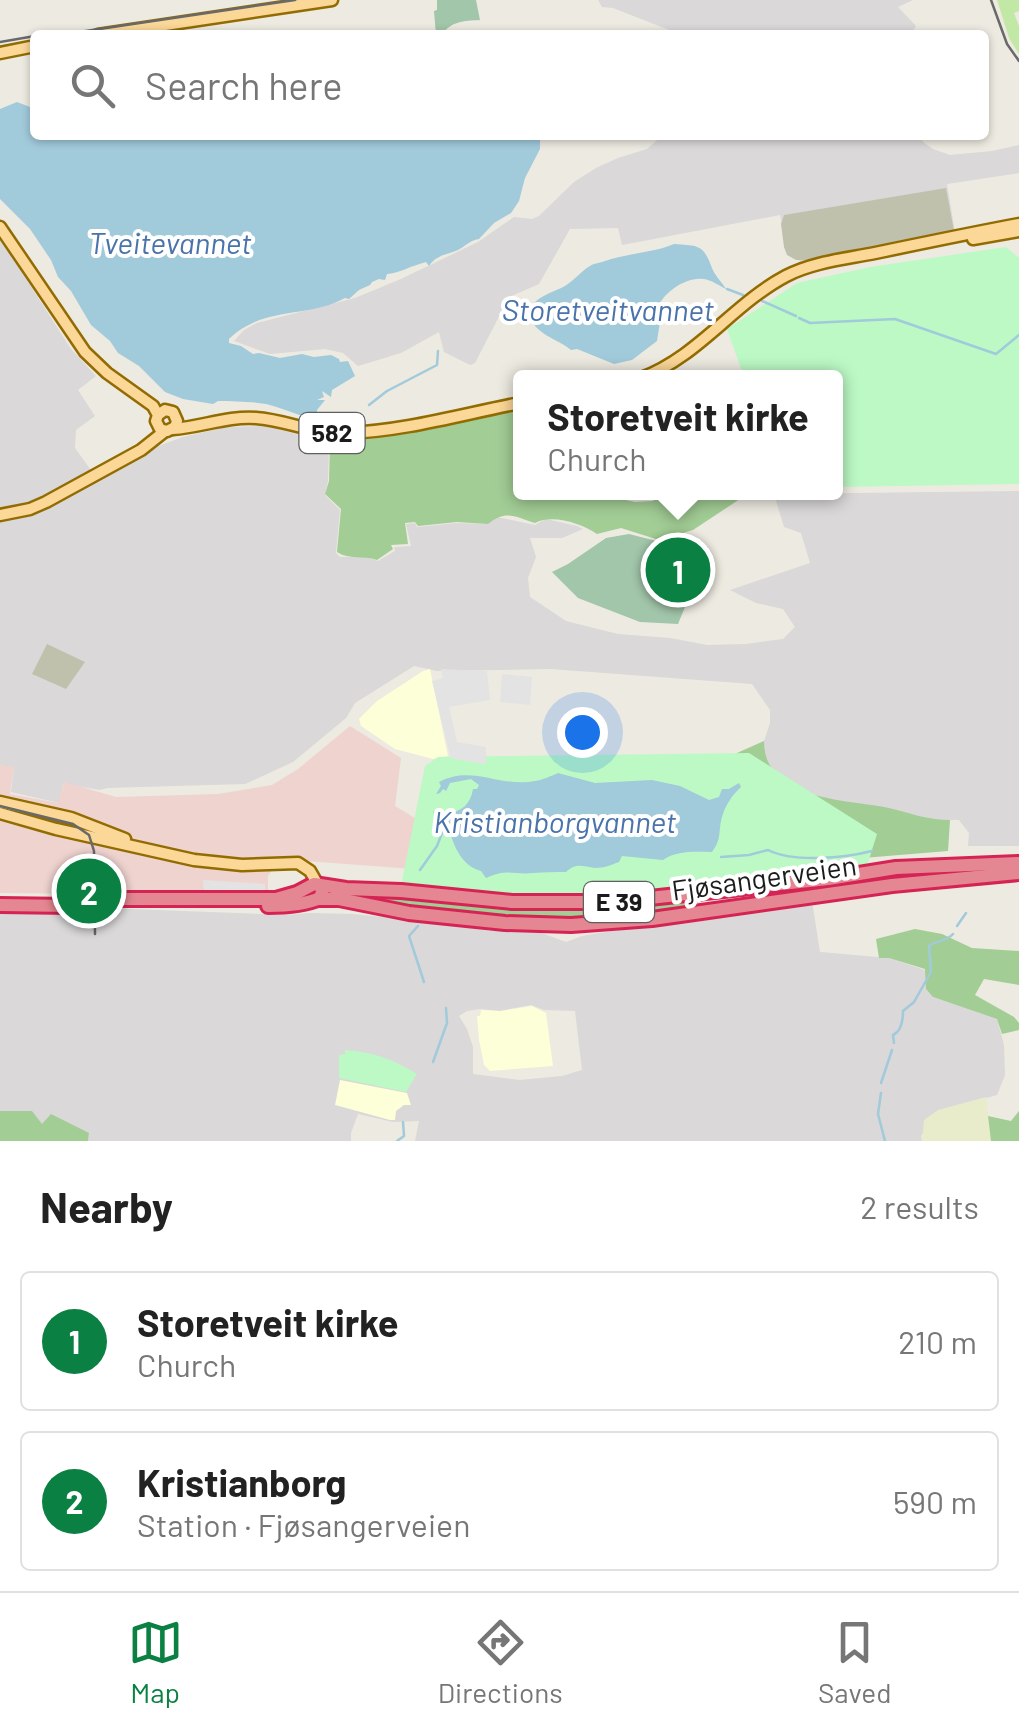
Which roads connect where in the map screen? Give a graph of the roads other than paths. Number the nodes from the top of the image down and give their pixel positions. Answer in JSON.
{"nodes":[{"id":1,"x":332,"y":0,"type":"edge"},
{"id":2,"x":131,"y":30,"type":"edge"},
{"id":3,"x":30,"y":47,"type":"edge"},
{"id":4,"x":0,"y":55,"type":"edge"},
{"id":5,"x":1019,"y":224,"type":"edge"},
{"id":6,"x":0,"y":227,"type":"edge"},
{"id":7,"x":1019,"y":231,"type":"edge"},
{"id":8,"x":878,"y":252,"type":"junction"},
{"id":9,"x":659,"y":370,"type":"edge"},
{"id":10,"x":513,"y":404,"type":"edge"},
{"id":11,"x":166,"y":421,"type":"junction"},
{"id":12,"x":0,"y":515,"type":"edge"},
{"id":13,"x":0,"y":802,"type":"edge"},
{"id":14,"x":0,"y":813,"type":"edge"},
{"id":15,"x":134,"y":845,"type":"junction"},
{"id":16,"x":1015,"y":868,"type":"edge"},
{"id":17,"x":313,"y":891,"type":"junction"},
{"id":18,"x":0,"y":902,"type":"edge"}],
"edges":[{"from":1,"to":2,"type":"main road"},
{"from":3,"to":4,"type":"main road"},
{"from":5,"to":8,"type":"main road"},
{"from":6,"to":11,"type":"main road"},
{"from":7,"to":8,"type":"main road"},
{"from":8,"to":9,"type":"main road"},
{"from":10,"to":11,"type":"main road","number":"582"},
{"from":11,"to":12,"type":"main road"},
{"from":13,"to":15,"type":"main road"},
{"from":14,"to":15,"type":"main road"},
{"from":15,"to":17,"type":"main road"},
{"from":16,"to":17,"type":"highway","name":"Fjøsangerveien","number":"E 39"},
{"from":16,"to":17,"type":"highway","name":"Fjøsangerveien","number":"E 39"},
{"from":17,"to":18,"type":"highway","name":"Fjøsangerveien","number":"E 39","bridge":true}]}
